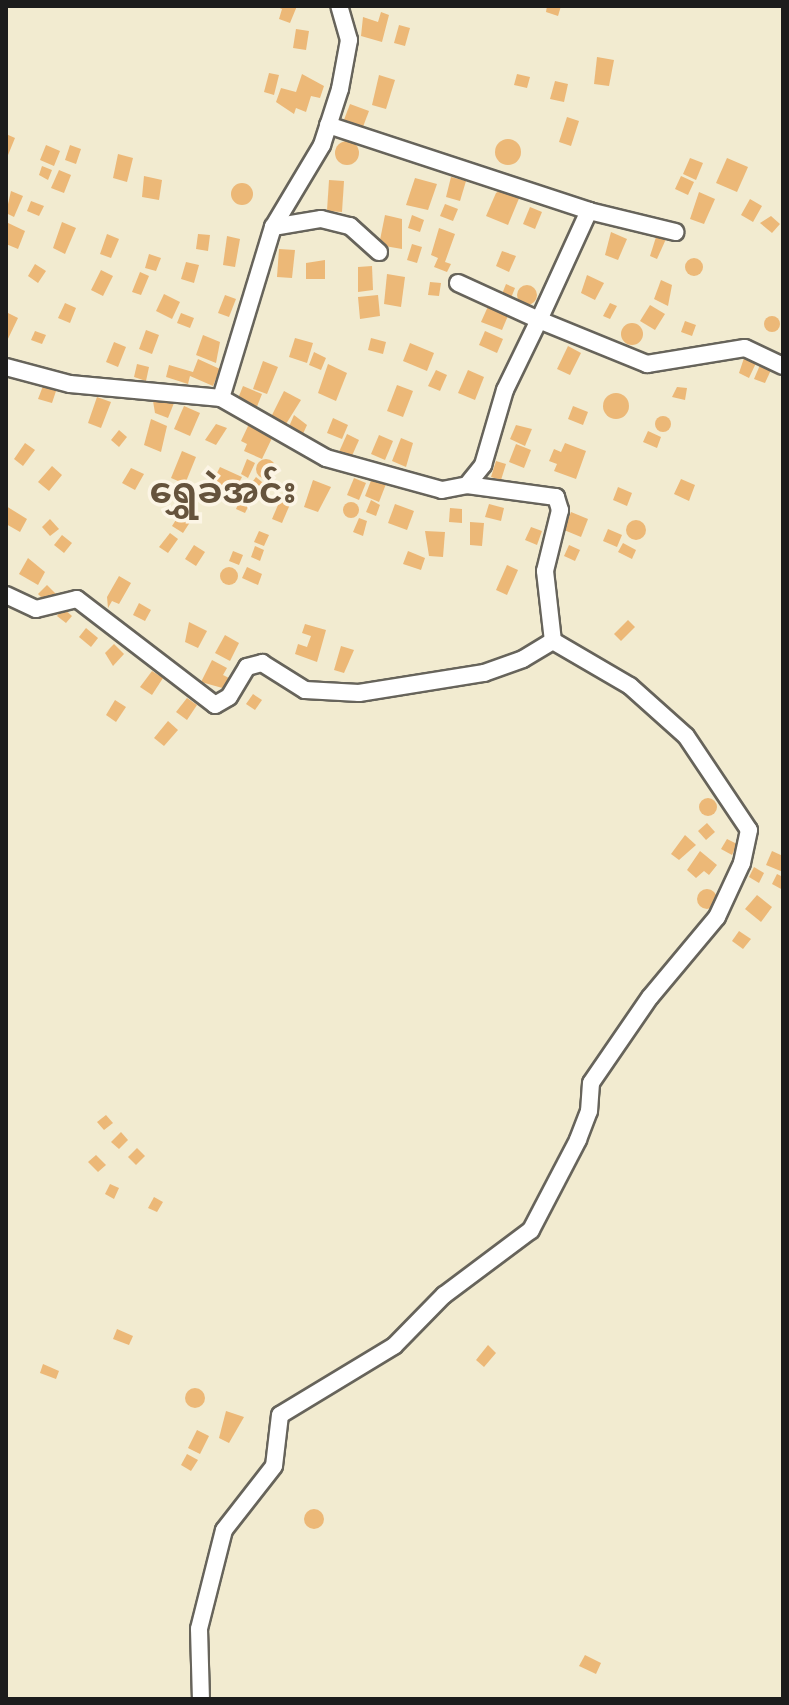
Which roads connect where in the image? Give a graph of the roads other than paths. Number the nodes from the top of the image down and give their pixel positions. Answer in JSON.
{"nodes":[{"id":1,"x":340,"y":6,"type":"edge"},
{"id":2,"x":328,"y":125,"type":"junction"},
{"id":3,"x":589,"y":211,"type":"junction"},
{"id":4,"x":273,"y":227,"type":"junction"},
{"id":5,"x":675,"y":232,"type":"dead end"},
{"id":6,"x":379,"y":252,"type":"dead end"},
{"id":7,"x":458,"y":283,"type":"dead end"},
{"id":8,"x":539,"y":320,"type":"junction"},
{"id":9,"x":783,"y":366,"type":"edge"},
{"id":10,"x":6,"y":367,"type":"edge"},
{"id":11,"x":221,"y":398,"type":"junction"},
{"id":12,"x":467,"y":485,"type":"junction"},
{"id":13,"x":6,"y":595,"type":"edge"},
{"id":14,"x":553,"y":641,"type":"junction"},
{"id":15,"x":201,"y":1699,"type":"edge"}],
"edges":[{"from":1,"to":2,"type":"street"},
{"from":2,"to":3,"type":"street"},
{"from":2,"to":4,"type":"street"},
{"from":3,"to":5,"type":"street"},
{"from":3,"to":8,"type":"street"},
{"from":4,"to":6,"type":"street"},
{"from":4,"to":11,"type":"street"},
{"from":7,"to":8,"type":"street"},
{"from":8,"to":9,"type":"street"},
{"from":8,"to":12,"type":"street"},
{"from":10,"to":11,"type":"street"},
{"from":11,"to":12,"type":"street"},
{"from":12,"to":14,"type":"street"},
{"from":13,"to":14,"type":"street"},
{"from":14,"to":15,"type":"street"}]}
